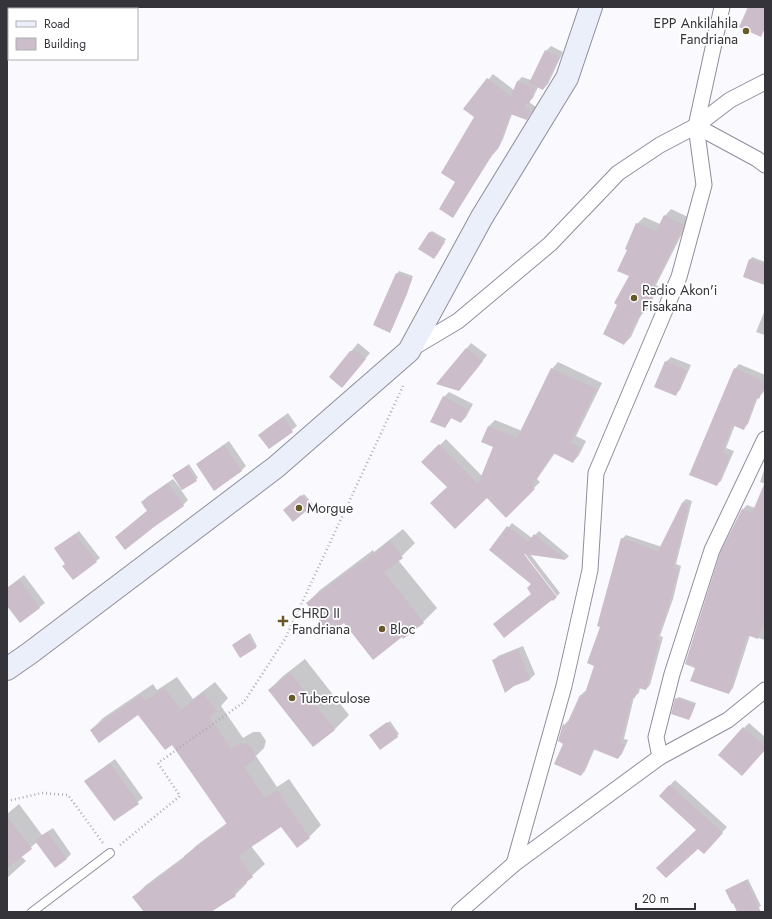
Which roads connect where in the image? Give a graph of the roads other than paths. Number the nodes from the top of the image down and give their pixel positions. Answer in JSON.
{"nodes":[{"id":1,"x":591,"y":7,"type":"edge"},
{"id":2,"x":722,"y":7,"type":"edge"},
{"id":3,"x":765,"y":82,"type":"edge"},
{"id":4,"x":696,"y":126,"type":"junction"},
{"id":5,"x":765,"y":166,"type":"edge"},
{"id":6,"x":409,"y":351,"type":"junction"},
{"id":7,"x":765,"y":439,"type":"edge"},
{"id":8,"x":7,"y":669,"type":"edge"},
{"id":9,"x":765,"y":690,"type":"edge"},
{"id":10,"x":660,"y":757,"type":"junction"},
{"id":11,"x":110,"y":853,"type":"road end"},
{"id":12,"x":514,"y":864,"type":"junction"},
{"id":13,"x":32,"y":912,"type":"edge"},
{"id":14,"x":459,"y":912,"type":"edge"}],
"edges":[{"from":1,"to":6,"type":"street"},
{"from":2,"to":4,"type":"street"},
{"from":3,"to":4,"type":"street"},
{"from":4,"to":5,"type":"street"},
{"from":4,"to":6,"type":"street"},
{"from":4,"to":12,"type":"street"},
{"from":6,"to":8,"type":"street"},
{"from":7,"to":10,"type":"street"},
{"from":9,"to":10,"type":"street"},
{"from":10,"to":12,"type":"street"},
{"from":11,"to":13,"type":"lane"},
{"from":12,"to":14,"type":"street"}]}
